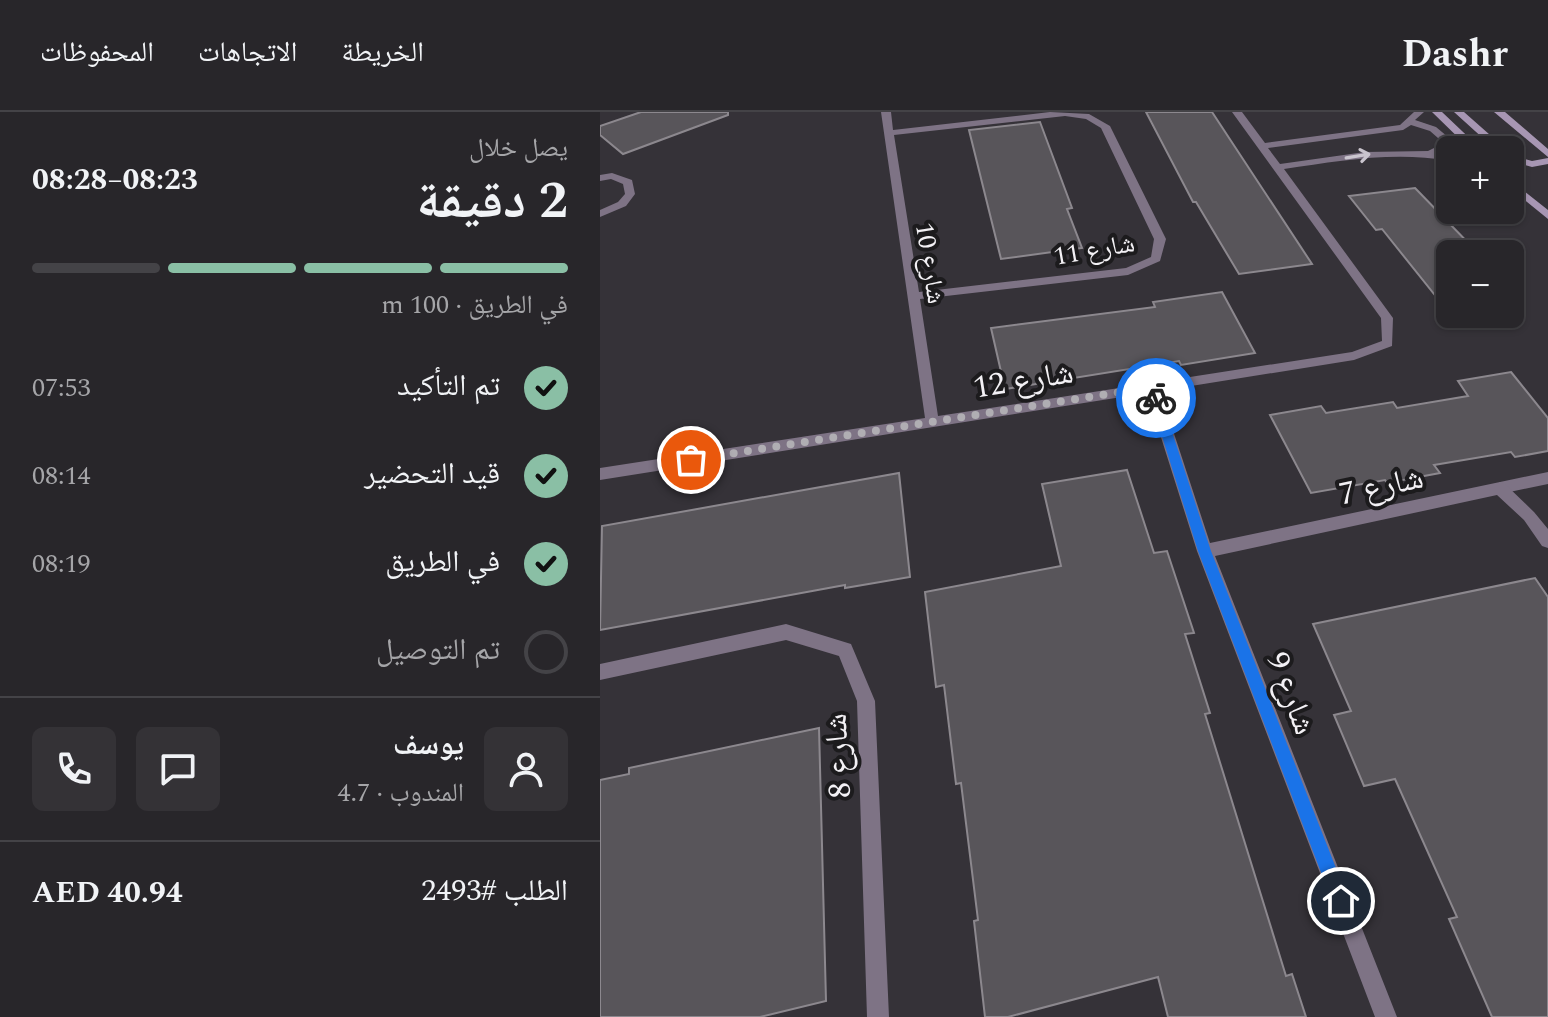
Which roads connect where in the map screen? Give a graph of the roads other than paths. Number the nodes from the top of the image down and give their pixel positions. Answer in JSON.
{"nodes":[{"id":1,"x":886,"y":112,"type":"edge"},
{"id":2,"x":1237,"y":112,"type":"edge"},
{"id":3,"x":1419,"y":112,"type":"edge"},
{"id":4,"x":1437,"y":112,"type":"edge"},
{"id":5,"x":1459,"y":112,"type":"edge"},
{"id":6,"x":1499,"y":112,"type":"edge"},
{"id":7,"x":1411,"y":122,"type":"junction"},
{"id":8,"x":889,"y":133,"type":"junction"},
{"id":9,"x":1462,"y":136,"type":"edge"},
{"id":10,"x":1486,"y":136,"type":"edge"},
{"id":11,"x":1264,"y":146,"type":"junction"},
{"id":12,"x":1430,"y":154,"type":"junction"},
{"id":13,"x":1548,"y":154,"type":"edge"},
{"id":14,"x":1436,"y":155,"type":"edge"},
{"id":15,"x":1548,"y":161,"type":"edge"},
{"id":16,"x":1524,"y":162,"type":"edge"},
{"id":17,"x":1280,"y":167,"type":"junction"},
{"id":18,"x":600,"y":178,"type":"edge"},
{"id":19,"x":1524,"y":196,"type":"edge"},
{"id":20,"x":600,"y":214,"type":"edge"},
{"id":21,"x":1548,"y":216,"type":"edge"},
{"id":22,"x":913,"y":296,"type":"junction"},
{"id":23,"x":1152,"y":387,"type":"junction"},
{"id":24,"x":932,"y":422,"type":"junction"},
{"id":25,"x":600,"y":474,"type":"edge"},
{"id":26,"x":1548,"y":478,"type":"edge"},
{"id":27,"x":1500,"y":488,"type":"junction"},
{"id":28,"x":1548,"y":541,"type":"edge"},
{"id":29,"x":1205,"y":551,"type":"junction"},
{"id":30,"x":600,"y":672,"type":"edge"},
{"id":31,"x":878,"y":1017,"type":"edge"},
{"id":32,"x":1386,"y":1017,"type":"edge"}],
"edges":[{"from":1,"to":8,"type":"street","name":"شارع 10"},
{"from":2,"to":11,"type":"street","name":"شارع 12"},
{"from":3,"to":7,"type":"street"},
{"from":4,"to":9,"type":"main road"},
{"from":5,"to":10,"type":"main road"},
{"from":6,"to":13,"type":"main road"},
{"from":7,"to":11,"type":"street"},
{"from":7,"to":12,"type":"street"},
{"from":8,"to":22,"type":"street","name":"شارع 10"},
{"from":8,"to":22,"type":"street","name":"شارع 11"},
{"from":11,"to":17,"type":"street","name":"شارع 12"},
{"from":12,"to":14,"type":"street"},
{"from":17,"to":12,"type":"street","one_way":true},
{"from":15,"to":16,"type":"main road"},
{"from":17,"to":23,"type":"street","name":"شارع 12"},
{"from":18,"to":20,"type":"street"},
{"from":19,"to":21,"type":"main road"},
{"from":22,"to":24,"type":"street","name":"شارع 10"},
{"from":23,"to":24,"type":"street","name":"شارع 12"},
{"from":23,"to":29,"type":"street","name":"شارع 9"},
{"from":24,"to":25,"type":"street","name":"شارع 12"},
{"from":26,"to":27,"type":"street","name":"شارع 7"},
{"from":27,"to":28,"type":"street"},
{"from":27,"to":29,"type":"street","name":"شارع 7"},
{"from":29,"to":32,"type":"street","name":"شارع 9"},
{"from":30,"to":31,"type":"street","name":"شارع 8"}]}
